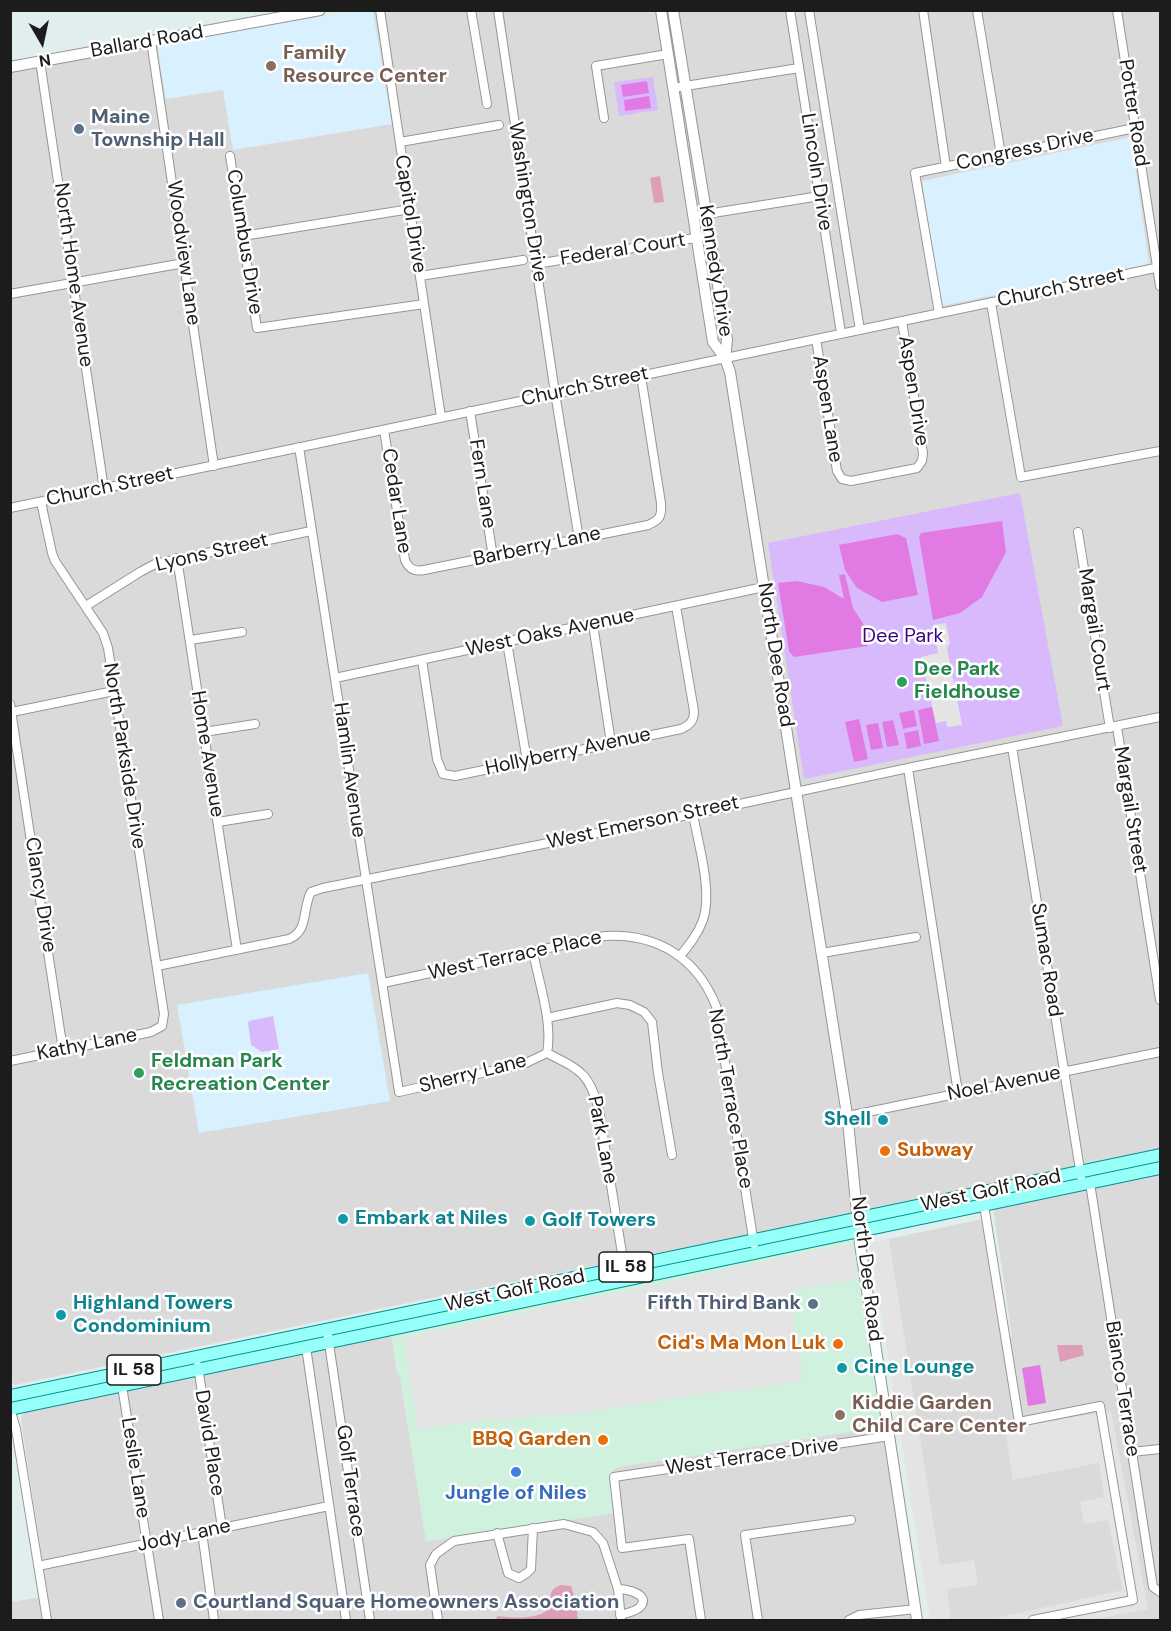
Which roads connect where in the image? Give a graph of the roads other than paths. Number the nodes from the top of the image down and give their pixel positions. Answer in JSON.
{"nodes":[{"id":1,"x":320,"y":10,"type":"edge"},
{"id":2,"x":380,"y":10,"type":"edge"},
{"id":3,"x":471,"y":10,"type":"edge"},
{"id":4,"x":498,"y":10,"type":"edge"},
{"id":5,"x":661,"y":10,"type":"edge"},
{"id":6,"x":673,"y":10,"type":"edge"},
{"id":7,"x":790,"y":10,"type":"edge"},
{"id":8,"x":808,"y":10,"type":"edge"},
{"id":9,"x":923,"y":10,"type":"edge"},
{"id":10,"x":977,"y":10,"type":"edge"},
{"id":11,"x":1117,"y":10,"type":"edge"},
{"id":12,"x":151,"y":41,"type":"junction"},
{"id":13,"x":668,"y":54,"type":"junction"},
{"id":14,"x":40,"y":61,"type":"junction"},
{"id":15,"x":10,"y":67,"type":"edge"},
{"id":16,"x":800,"y":68,"type":"junction"},
{"id":17,"x":685,"y":86,"type":"junction"},
{"id":18,"x":673,"y":88,"type":"junction"},
{"id":19,"x":487,"y":105,"type":"dead end"},
{"id":20,"x":604,"y":118,"type":"dead end"},
{"id":21,"x":500,"y":125,"type":"dead end"},
{"id":22,"x":1136,"y":128,"type":"junction"},
{"id":23,"x":400,"y":142,"type":"junction"},
{"id":24,"x":1000,"y":155,"type":"junction"},
{"id":25,"x":230,"y":156,"type":"dead end"},
{"id":26,"x":946,"y":166,"type":"junction"},
{"id":27,"x":820,"y":196,"type":"junction"},
{"id":28,"x":410,"y":209,"type":"junction"},
{"id":29,"x":706,"y":214,"type":"junction"},
{"id":30,"x":694,"y":216,"type":"junction"},
{"id":31,"x":710,"y":235,"type":"junction"},
{"id":32,"x":243,"y":236,"type":"junction"},
{"id":33,"x":698,"y":237,"type":"junction"},
{"id":34,"x":523,"y":260,"type":"dead end"},
{"id":35,"x":184,"y":263,"type":"junction"},
{"id":36,"x":536,"y":264,"type":"junction"},
{"id":37,"x":1159,"y":267,"type":"edge"},
{"id":38,"x":420,"y":276,"type":"junction"},
{"id":39,"x":74,"y":282,"type":"junction"},
{"id":40,"x":1161,"y":286,"type":"edge"},
{"id":41,"x":10,"y":294,"type":"edge"},
{"id":42,"x":991,"y":303,"type":"junction"},
{"id":43,"x":424,"y":304,"type":"junction"},
{"id":44,"x":939,"y":313,"type":"junction"},
{"id":45,"x":902,"y":321,"type":"junction"},
{"id":46,"x":860,"y":330,"type":"junction"},
{"id":47,"x":841,"y":333,"type":"junction"},
{"id":48,"x":816,"y":339,"type":"junction"},
{"id":49,"x":725,"y":358,"type":"junction"},
{"id":50,"x":641,"y":376,"type":"junction"},
{"id":51,"x":555,"y":393,"type":"junction"},
{"id":52,"x":470,"y":411,"type":"junction"},
{"id":53,"x":441,"y":417,"type":"junction"},
{"id":54,"x":384,"y":430,"type":"junction"},
{"id":55,"x":299,"y":447,"type":"junction"},
{"id":56,"x":1161,"y":451,"type":"edge"},
{"id":57,"x":214,"y":466,"type":"junction"},
{"id":58,"x":842,"y":479,"type":"joint"},
{"id":59,"x":104,"y":489,"type":"junction"},
{"id":60,"x":41,"y":502,"type":"junction"},
{"id":61,"x":10,"y":508,"type":"edge"},
{"id":62,"x":311,"y":531,"type":"junction"},
{"id":63,"x":1078,"y":532,"type":"dead end"},
{"id":64,"x":579,"y":538,"type":"junction"},
{"id":65,"x":493,"y":557,"type":"junction"},
{"id":66,"x":177,"y":558,"type":"junction"},
{"id":67,"x":412,"y":570,"type":"joint"},
{"id":68,"x":764,"y":587,"type":"junction"},
{"id":69,"x":86,"y":606,"type":"junction"},
{"id":70,"x":676,"y":606,"type":"junction"},
{"id":71,"x":593,"y":624,"type":"junction"},
{"id":72,"x":242,"y":632,"type":"dead end"},
{"id":73,"x":189,"y":640,"type":"junction"},
{"id":74,"x":507,"y":642,"type":"junction"},
{"id":75,"x":422,"y":660,"type":"junction"},
{"id":76,"x":335,"y":678,"type":"junction"},
{"id":77,"x":114,"y":691,"type":"junction"},
{"id":78,"x":11,"y":708,"type":"edge"},
{"id":79,"x":1161,"y":717,"type":"edge"},
{"id":80,"x":255,"y":724,"type":"dead end"},
{"id":81,"x":1113,"y":727,"type":"junction"},
{"id":82,"x":204,"y":732,"type":"junction"},
{"id":83,"x":611,"y":743,"type":"junction"},
{"id":84,"x":1012,"y":747,"type":"junction"},
{"id":85,"x":527,"y":761,"type":"junction"},
{"id":86,"x":908,"y":768,"type":"junction"},
{"id":87,"x":796,"y":792,"type":"junction"},
{"id":88,"x":268,"y":814,"type":"dead end"},
{"id":89,"x":693,"y":814,"type":"junction"},
{"id":90,"x":218,"y":822,"type":"junction"},
{"id":91,"x":365,"y":879,"type":"junction"},
{"id":92,"x":916,"y":937,"type":"dead end"},
{"id":93,"x":237,"y":950,"type":"junction"},
{"id":94,"x":533,"y":952,"type":"junction"},
{"id":95,"x":822,"y":953,"type":"junction"},
{"id":96,"x":680,"y":956,"type":"junction"},
{"id":97,"x":157,"y":966,"type":"junction"},
{"id":98,"x":383,"y":983,"type":"junction"},
{"id":99,"x":1161,"y":1000,"type":"edge"},
{"id":100,"x":547,"y":1018,"type":"junction"},
{"id":101,"x":162,"y":1026,"type":"joint"},
{"id":102,"x":63,"y":1050,"type":"junction"},
{"id":103,"x":1161,"y":1052,"type":"edge"},
{"id":104,"x":547,"y":1053,"type":"junction"},
{"id":105,"x":10,"y":1061,"type":"edge"},
{"id":106,"x":1063,"y":1072,"type":"junction"},
{"id":107,"x":399,"y":1092,"type":"joint"},
{"id":108,"x":958,"y":1093,"type":"junction"},
{"id":109,"x":848,"y":1116,"type":"junction"},
{"id":110,"x":672,"y":1155,"type":"dead end"},
{"id":111,"x":1161,"y":1155,"type":"edge"},
{"id":112,"x":1161,"y":1168,"type":"edge"},
{"id":113,"x":1084,"y":1180,"type":"junction"},
{"id":114,"x":984,"y":1205,"type":"junction"},
{"id":115,"x":859,"y":1225,"type":"junction"},
{"id":116,"x":754,"y":1247,"type":"junction"},
{"id":117,"x":626,"y":1274,"type":"junction"},
{"id":118,"x":328,"y":1336,"type":"junction"},
{"id":119,"x":306,"y":1347,"type":"junction"},
{"id":120,"x":198,"y":1363,"type":"junction"},
{"id":121,"x":122,"y":1386,"type":"junction"},
{"id":122,"x":10,"y":1396,"type":"edge"},
{"id":123,"x":11,"y":1409,"type":"edge"},
{"id":124,"x":890,"y":1436,"type":"junction"},
{"id":125,"x":1161,"y":1449,"type":"edge"},
{"id":126,"x":1132,"y":1452,"type":"junction"},
{"id":127,"x":329,"y":1506,"type":"junction"},
{"id":128,"x":851,"y":1520,"type":"dead end"},
{"id":129,"x":222,"y":1528,"type":"junction"},
{"id":130,"x":533,"y":1528,"type":"junction"},
{"id":131,"x":202,"y":1532,"type":"junction"},
{"id":132,"x":497,"y":1533,"type":"junction"},
{"id":133,"x":148,"y":1544,"type":"junction"},
{"id":134,"x":38,"y":1566,"type":"junction"},
{"id":135,"x":618,"y":1589,"type":"junction"},
{"id":136,"x":1161,"y":1592,"type":"edge"},
{"id":137,"x":916,"y":1615,"type":"edge"},
{"id":138,"x":621,"y":1618,"type":"edge"},
{"id":139,"x":47,"y":1620,"type":"edge"},
{"id":140,"x":159,"y":1620,"type":"edge"},
{"id":141,"x":214,"y":1620,"type":"edge"},
{"id":142,"x":346,"y":1620,"type":"edge"},
{"id":143,"x":370,"y":1620,"type":"edge"},
{"id":144,"x":438,"y":1620,"type":"edge"},
{"id":145,"x":701,"y":1620,"type":"edge"},
{"id":146,"x":758,"y":1620,"type":"edge"},
{"id":147,"x":849,"y":1620,"type":"edge"},
{"id":148,"x":1033,"y":1620,"type":"edge"}],
"edges":[{"from":1,"to":12,"type":"street","name":"Ballard Road"},
{"from":2,"to":23,"type":"street","name":"Capitol Drive"},
{"from":3,"to":19,"type":"street"},
{"from":4,"to":36,"type":"street","name":"Washington Drive"},
{"from":5,"to":13,"type":"street","name":"Kennedy Drive"},
{"from":6,"to":17,"type":"street","name":"Kennedy Drive"},
{"from":7,"to":16,"type":"street","name":"Lincoln Drive"},
{"from":8,"to":46,"type":"street","name":"Lincoln Drive"},
{"from":9,"to":26,"type":"street"},
{"from":10,"to":24,"type":"street"},
{"from":11,"to":22,"type":"street","name":"Potter Road"},
{"from":12,"to":14,"type":"street","name":"Ballard Road"},
{"from":12,"to":35,"type":"street","name":"Woodview Lane"},
{"from":13,"to":18,"type":"street","name":"Kennedy Drive"},
{"from":13,"to":20,"type":"street"},
{"from":14,"to":15,"type":"street","name":"Ballard Road"},
{"from":14,"to":39,"type":"street","name":"North Home Avenue"},
{"from":16,"to":17,"type":"street"},
{"from":16,"to":27,"type":"street","name":"Lincoln Drive"},
{"from":17,"to":18,"type":"street"},
{"from":17,"to":29,"type":"street","name":"Kennedy Drive"},
{"from":18,"to":30,"type":"street","name":"Kennedy Drive"},
{"from":21,"to":23,"type":"street"},
{"from":22,"to":24,"type":"street","name":"Congress Drive"},
{"from":22,"to":37,"type":"street","name":"Potter Road"},
{"from":23,"to":28,"type":"street","name":"Capitol Drive"},
{"from":24,"to":26,"type":"street","name":"Congress Drive"},
{"from":25,"to":32,"type":"street","name":"Columbus Drive"},
{"from":26,"to":44,"type":"street","name":"Congress Drive"},
{"from":27,"to":29,"type":"street"},
{"from":27,"to":47,"type":"street","name":"Lincoln Drive"},
{"from":28,"to":32,"type":"street"},
{"from":28,"to":38,"type":"street","name":"Capitol Drive"},
{"from":29,"to":30,"type":"street"},
{"from":29,"to":31,"type":"street","name":"Kennedy Drive"},
{"from":30,"to":33,"type":"street","name":"Kennedy Drive"},
{"from":31,"to":33,"type":"street","name":"Federal Court"},
{"from":31,"to":49,"type":"street","name":"Kennedy Drive"},
{"from":32,"to":43,"type":"street","name":"Columbus Drive"},
{"from":33,"to":36,"type":"street","name":"Federal Court"},
{"from":33,"to":49,"type":"street","name":"Kennedy Drive"},
{"from":34,"to":38,"type":"street"},
{"from":35,"to":39,"type":"street"},
{"from":35,"to":57,"type":"street","name":"Woodview Lane"},
{"from":36,"to":51,"type":"street","name":"Washington Drive"},
{"from":37,"to":40,"type":"street","name":"Potter Road"},
{"from":37,"to":42,"type":"street","name":"Church Street"},
{"from":38,"to":43,"type":"street","name":"Capitol Drive"},
{"from":39,"to":41,"type":"street"},
{"from":39,"to":59,"type":"street","name":"North Home Avenue"},
{"from":42,"to":44,"type":"street","name":"Church Street"},
{"from":42,"to":56,"type":"street"},
{"from":43,"to":53,"type":"street","name":"Capitol Drive"},
{"from":44,"to":45,"type":"street","name":"Church Street"},
{"from":45,"to":46,"type":"street","name":"Church Street"},
{"from":45,"to":58,"type":"street","name":"Aspen Drive"},
{"from":46,"to":47,"type":"street","name":"Church Street"},
{"from":47,"to":48,"type":"street","name":"Church Street"},
{"from":48,"to":49,"type":"street","name":"Church Street"},
{"from":48,"to":58,"type":"street","name":"Aspen Lane"},
{"from":49,"to":50,"type":"street","name":"Church Street"},
{"from":49,"to":68,"type":"street","name":"North Dee Road"},
{"from":50,"to":51,"type":"street","name":"Church Street"},
{"from":50,"to":64,"type":"street","name":"Barberry Lane"},
{"from":51,"to":52,"type":"street","name":"Church Street"},
{"from":51,"to":64,"type":"street","name":"Washington Drive"},
{"from":52,"to":53,"type":"street","name":"Church Street"},
{"from":52,"to":65,"type":"street","name":"Fern Lane"},
{"from":53,"to":54,"type":"street","name":"Church Street"},
{"from":54,"to":55,"type":"street","name":"Church Street"},
{"from":54,"to":67,"type":"street","name":"Cedar Lane"},
{"from":55,"to":57,"type":"street","name":"Church Street"},
{"from":55,"to":62,"type":"street","name":"Hamlin Avenue"},
{"from":57,"to":59,"type":"street","name":"Church Street"},
{"from":59,"to":60,"type":"street","name":"Church Street"},
{"from":60,"to":61,"type":"street","name":"Church Street"},
{"from":60,"to":69,"type":"street","name":"North Parkside Drive"},
{"from":62,"to":66,"type":"street","name":"Lyons Street"},
{"from":62,"to":76,"type":"street","name":"Hamlin Avenue"},
{"from":63,"to":81,"type":"street","name":"Margail Court"},
{"from":64,"to":65,"type":"street","name":"Barberry Lane"},
{"from":65,"to":67,"type":"street","name":"Barberry Lane"},
{"from":66,"to":69,"type":"street","name":"Lyons Street"},
{"from":66,"to":73,"type":"street","name":"Home Avenue"},
{"from":68,"to":70,"type":"street","name":"West Oaks Avenue"},
{"from":68,"to":87,"type":"street","name":"North Dee Road"},
{"from":69,"to":77,"type":"street","name":"North Parkside Drive"},
{"from":70,"to":71,"type":"street","name":"West Oaks Avenue"},
{"from":70,"to":83,"type":"street","name":"Hollyberry Avenue"},
{"from":71,"to":74,"type":"street","name":"West Oaks Avenue"},
{"from":71,"to":83,"type":"street"},
{"from":72,"to":73,"type":"street"},
{"from":73,"to":82,"type":"street","name":"Home Avenue"},
{"from":74,"to":75,"type":"street","name":"West Oaks Avenue"},
{"from":74,"to":85,"type":"street"},
{"from":75,"to":76,"type":"street","name":"West Oaks Avenue"},
{"from":75,"to":85,"type":"street","name":"Hollyberry Avenue"},
{"from":76,"to":91,"type":"street","name":"Hamlin Avenue"},
{"from":77,"to":78,"type":"street"},
{"from":77,"to":97,"type":"street","name":"North Parkside Drive"},
{"from":78,"to":102,"type":"street","name":"Clancy Drive"},
{"from":79,"to":81,"type":"street","name":"West Emerson Street"},
{"from":80,"to":82,"type":"street"},
{"from":81,"to":84,"type":"street","name":"West Emerson Street"},
{"from":81,"to":99,"type":"street","name":"Margail Street"},
{"from":82,"to":90,"type":"street","name":"Home Avenue"},
{"from":83,"to":85,"type":"street","name":"Hollyberry Avenue"},
{"from":84,"to":86,"type":"street","name":"West Emerson Street"},
{"from":84,"to":106,"type":"street","name":"Sumac Road"},
{"from":86,"to":87,"type":"street","name":"West Emerson Street"},
{"from":86,"to":108,"type":"street"},
{"from":87,"to":89,"type":"street","name":"West Emerson Street"},
{"from":87,"to":95,"type":"street","name":"North Dee Road"},
{"from":88,"to":90,"type":"street"},
{"from":89,"to":91,"type":"street","name":"West Emerson Street"},
{"from":89,"to":96,"type":"street"},
{"from":90,"to":93,"type":"street","name":"Home Avenue"},
{"from":91,"to":93,"type":"street","name":"West Emerson Street"},
{"from":91,"to":98,"type":"street","name":"Hamlin Avenue"},
{"from":92,"to":95,"type":"street"},
{"from":93,"to":97,"type":"street","name":"West Emerson Street"},
{"from":94,"to":96,"type":"street","name":"West Terrace Place"},
{"from":94,"to":98,"type":"street","name":"West Terrace Place"},
{"from":94,"to":100,"type":"street"},
{"from":95,"to":109,"type":"street","name":"North Dee Road"},
{"from":96,"to":116,"type":"street","name":"North Terrace Place"},
{"from":97,"to":101,"type":"street","name":"North Parkside Drive"},
{"from":98,"to":107,"type":"street","name":"Hamlin Avenue"},
{"from":100,"to":104,"type":"street"},
{"from":100,"to":110,"type":"street"},
{"from":101,"to":102,"type":"street","name":"Kathy Lane"},
{"from":102,"to":105,"type":"street","name":"Kathy Lane"},
{"from":103,"to":106,"type":"street","name":"Noel Avenue"},
{"from":104,"to":107,"type":"street","name":"Sherry Lane"},
{"from":104,"to":117,"type":"street","name":"Park Lane"},
{"from":106,"to":108,"type":"street","name":"Noel Avenue"},
{"from":106,"to":113,"type":"street","name":"Sumac Road"},
{"from":108,"to":109,"type":"street","name":"Noel Avenue"},
{"from":109,"to":115,"type":"street","name":"North Dee Road"},
{"from":111,"to":113,"type":"main road","name":"West Golf Road","number":"IL 58"},
{"from":112,"to":113,"type":"main road","name":"West Golf Road","number":"IL 58"},
{"from":113,"to":114,"type":"main road","name":"West Golf Road","number":"IL 58"},
{"from":113,"to":115,"type":"main road","name":"West Golf Road","number":"IL 58"},
{"from":113,"to":126,"type":"street","name":"Bianco Terrace"},
{"from":114,"to":115,"type":"main road","name":"West Golf Road","number":"IL 58"},
{"from":114,"to":148,"type":"street"},
{"from":115,"to":116,"type":"main road","name":"West Golf Road","number":"IL 58"},
{"from":115,"to":124,"type":"street","name":"North Dee Road"},
{"from":116,"to":117,"type":"main road","name":"West Golf Road","number":"IL 58"},
{"from":116,"to":117,"type":"main road","name":"West Golf Road","number":"IL 58"},
{"from":117,"to":118,"type":"main road","name":"West Golf Road","number":"IL 58"},
{"from":117,"to":118,"type":"main road","name":"West Golf Road","number":"IL 58"},
{"from":118,"to":119,"type":"main road","name":"West Golf Road","number":"IL 58"},
{"from":118,"to":120,"type":"main road","name":"West Golf Road","number":"IL 58"},
{"from":118,"to":143,"type":"street","name":"Golf Terrace"},
{"from":119,"to":120,"type":"main road","name":"West Golf Road","number":"IL 58"},
{"from":119,"to":127,"type":"street"},
{"from":120,"to":121,"type":"main road","name":"West Golf Road","number":"IL 58"},
{"from":120,"to":122,"type":"main road","name":"West Golf Road","number":"IL 58"},
{"from":120,"to":129,"type":"street","name":"David Place"},
{"from":121,"to":123,"type":"main road","name":"West Golf Road","number":"IL 58"},
{"from":121,"to":133,"type":"street","name":"Leslie Lane"},
{"from":123,"to":134,"type":"street"},
{"from":124,"to":137,"type":"street","name":"North Dee Road"},
{"from":124,"to":145,"type":"street","name":"West Terrace Drive"},
{"from":125,"to":126,"type":"street"},
{"from":126,"to":136,"type":"street","name":"Bianco Terrace"},
{"from":127,"to":129,"type":"street","name":"Jody Lane"},
{"from":127,"to":142,"type":"street"},
{"from":128,"to":146,"type":"street"},
{"from":129,"to":131,"type":"street","name":"Jody Lane"},
{"from":130,"to":132,"type":"street"},
{"from":130,"to":132,"type":"street"},
{"from":130,"to":135,"type":"street"},
{"from":131,"to":133,"type":"street","name":"Jody Lane"},
{"from":131,"to":141,"type":"street"},
{"from":132,"to":144,"type":"street"},
{"from":133,"to":134,"type":"street","name":"Jody Lane"},
{"from":133,"to":140,"type":"street","name":"Leslie Lane"},
{"from":134,"to":139,"type":"street"},
{"from":135,"to":138,"type":"street"},
{"from":135,"to":138,"type":"street"},
{"from":137,"to":147,"type":"street"}]}
